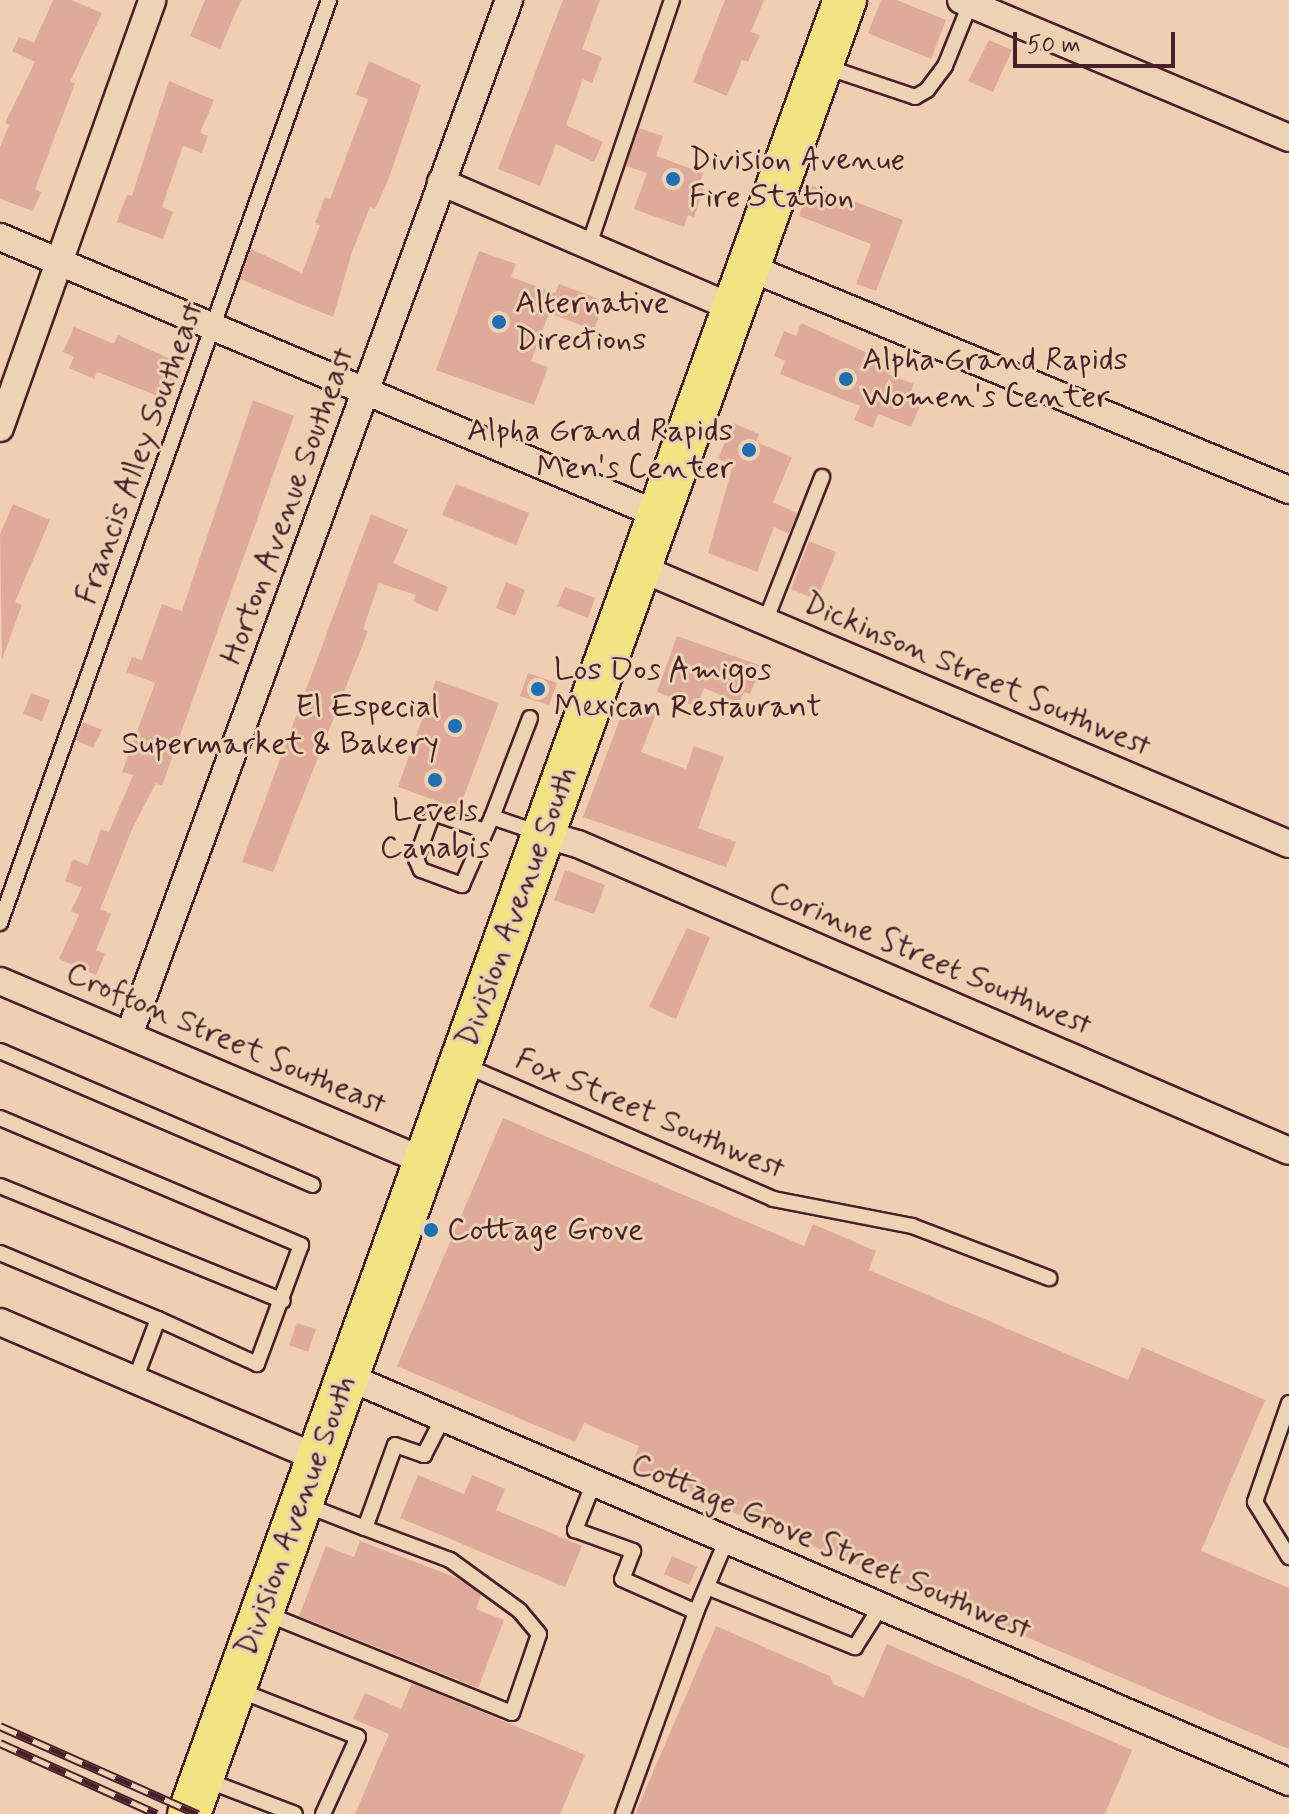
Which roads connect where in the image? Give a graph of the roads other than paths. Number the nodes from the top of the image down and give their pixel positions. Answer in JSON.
{"nodes":[{"id":1,"x":152,"y":0,"type":"edge"},
{"id":2,"x":329,"y":0,"type":"edge"},
{"id":3,"x":509,"y":0,"type":"edge"},
{"id":4,"x":672,"y":0,"type":"edge"},
{"id":5,"x":845,"y":0,"type":"edge"},
{"id":6,"x":966,"y":2,"type":"edge"},
{"id":7,"x":822,"y":65,"type":"junction"},
{"id":8,"x":1289,"y":138,"type":"edge"},
{"id":9,"x":441,"y":182,"type":"junction"},
{"id":10,"x":0,"y":237,"type":"edge"},
{"id":11,"x":589,"y":245,"type":"junction"},
{"id":12,"x":59,"y":263,"type":"junction"},
{"id":13,"x":748,"y":267,"type":"junction"},
{"id":14,"x":734,"y":308,"type":"junction"},
{"id":15,"x":214,"y":328,"type":"junction"},
{"id":16,"x":367,"y":392,"type":"junction"},
{"id":17,"x":0,"y":428,"type":"edge"},
{"id":18,"x":822,"y":477,"type":"dead end"},
{"id":19,"x":1289,"y":490,"type":"edge"},
{"id":20,"x":659,"y":515,"type":"junction"},
{"id":21,"x":640,"y":568,"type":"junction"},
{"id":22,"x":765,"y":622,"type":"junction"},
{"id":23,"x":530,"y":718,"type":"dead end"},
{"id":24,"x":488,"y":824,"type":"junction"},
{"id":25,"x":543,"y":834,"type":"junction"},
{"id":26,"x":1289,"y":844,"type":"edge"},
{"id":27,"x":0,"y":923,"type":"edge"},
{"id":28,"x":0,"y":981,"type":"edge"},
{"id":29,"x":129,"y":1035,"type":"junction"},
{"id":30,"x":0,"y":1051,"type":"edge"},
{"id":31,"x":460,"y":1064,"type":"junction"},
{"id":32,"x":0,"y":1118,"type":"edge"},
{"id":33,"x":1289,"y":1151,"type":"edge"},
{"id":34,"x":425,"y":1161,"type":"junction"},
{"id":35,"x":312,"y":1185,"type":"dead end"},
{"id":36,"x":0,"y":1186,"type":"edge"},
{"id":37,"x":0,"y":1253,"type":"edge"},
{"id":38,"x":1049,"y":1278,"type":"dead end"},
{"id":39,"x":283,"y":1301,"type":"junction"},
{"id":40,"x":158,"y":1319,"type":"junction"},
{"id":41,"x":0,"y":1322,"type":"edge"},
{"id":42,"x":346,"y":1376,"type":"junction"},
{"id":43,"x":135,"y":1380,"type":"junction"},
{"id":44,"x":1289,"y":1403,"type":"edge"},
{"id":45,"x":443,"y":1418,"type":"junction"},
{"id":46,"x":319,"y":1459,"type":"junction"},
{"id":47,"x":594,"y":1482,"type":"junction"},
{"id":48,"x":302,"y":1504,"type":"junction"},
{"id":49,"x":365,"y":1528,"type":"junction"},
{"id":50,"x":727,"y":1539,"type":"junction"},
{"id":51,"x":1289,"y":1557,"type":"edge"},
{"id":52,"x":707,"y":1587,"type":"junction"},
{"id":53,"x":881,"y":1606,"type":"junction"},
{"id":54,"x":696,"y":1612,"type":"junction"},
{"id":55,"x":263,"y":1613,"type":"junction"},
{"id":56,"x":235,"y":1688,"type":"junction"},
{"id":57,"x":1289,"y":1782,"type":"edge"},
{"id":58,"x":196,"y":1796,"type":"edge"},
{"id":59,"x":295,"y":1814,"type":"edge"},
{"id":60,"x":323,"y":1814,"type":"edge"},
{"id":61,"x":623,"y":1814,"type":"edge"}],
"edges":[{"from":1,"to":12,"type":"street"},
{"from":2,"to":15,"type":"lane","name":"Francis Alley Southeast"},
{"from":3,"to":9,"type":"street","name":"Horton Avenue Southeast"},
{"from":4,"to":11,"type":"lane"},
{"from":5,"to":7,"type":"main road","name":"Division Avenue South"},
{"from":6,"to":7,"type":"lane"},
{"from":6,"to":8,"type":"street"},
{"from":7,"to":13,"type":"main road","name":"Division Avenue South"},
{"from":9,"to":11,"type":"street"},
{"from":9,"to":16,"type":"street","name":"Horton Avenue Southeast"},
{"from":10,"to":12,"type":"street"},
{"from":11,"to":14,"type":"street"},
{"from":12,"to":15,"type":"street"},
{"from":12,"to":17,"type":"street"},
{"from":13,"to":14,"type":"main road","name":"Division Avenue South"},
{"from":13,"to":19,"type":"street"},
{"from":14,"to":20,"type":"main road","name":"Division Avenue South"},
{"from":15,"to":16,"type":"street"},
{"from":15,"to":27,"type":"lane","name":"Francis Alley Southeast"},
{"from":16,"to":20,"type":"street"},
{"from":16,"to":29,"type":"street","name":"Horton Avenue Southeast"},
{"from":18,"to":22,"type":"lane"},
{"from":20,"to":21,"type":"main road","name":"Division Avenue South"},
{"from":21,"to":22,"type":"street","name":"Dickinson Street Southwest"},
{"from":21,"to":25,"type":"main road","name":"Division Avenue South"},
{"from":22,"to":26,"type":"street","name":"Dickinson Street Southwest"},
{"from":23,"to":24,"type":"lane"},
{"from":24,"to":24,"type":"lane"},
{"from":24,"to":25,"type":"lane"},
{"from":25,"to":31,"type":"main road","name":"Division Avenue South"},
{"from":25,"to":33,"type":"street","name":"Corinne Street Southwest"},
{"from":28,"to":29,"type":"street","name":"Crofton Street Southeast"},
{"from":29,"to":34,"type":"street","name":"Crofton Street Southeast"},
{"from":30,"to":35,"type":"lane"},
{"from":31,"to":34,"type":"main road","name":"Division Avenue South"},
{"from":31,"to":38,"type":"lane","name":"Fox Street Southwest"},
{"from":32,"to":39,"type":"lane"},
{"from":34,"to":42,"type":"main road","name":"Division Avenue South"},
{"from":36,"to":39,"type":"lane"},
{"from":37,"to":40,"type":"lane"},
{"from":39,"to":40,"type":"lane"},
{"from":40,"to":43,"type":"lane"},
{"from":41,"to":43,"type":"street"},
{"from":42,"to":45,"type":"street","name":"Cottage Grove Street Southwest"},
{"from":42,"to":46,"type":"main road","name":"Division Avenue South"},
{"from":43,"to":46,"type":"street"},
{"from":44,"to":51,"type":"lane"},
{"from":45,"to":47,"type":"street","name":"Cottage Grove Street Southwest"},
{"from":45,"to":49,"type":"lane"},
{"from":46,"to":48,"type":"main road","name":"Division Avenue South"},
{"from":47,"to":50,"type":"street","name":"Cottage Grove Street Southwest"},
{"from":47,"to":54,"type":"lane"},
{"from":48,"to":49,"type":"lane"},
{"from":48,"to":55,"type":"main road","name":"Division Avenue South"},
{"from":49,"to":55,"type":"lane"},
{"from":50,"to":52,"type":"lane"},
{"from":50,"to":53,"type":"street","name":"Cottage Grove Street Southwest"},
{"from":52,"to":53,"type":"lane"},
{"from":52,"to":54,"type":"lane"},
{"from":53,"to":57,"type":"street","name":"Cottage Grove Street Southwest"},
{"from":54,"to":61,"type":"lane"},
{"from":55,"to":56,"type":"main road","name":"Division Avenue South"},
{"from":56,"to":58,"type":"main road","name":"Division Avenue South"},
{"from":56,"to":60,"type":"lane"},
{"from":58,"to":59,"type":"lane"}]}
